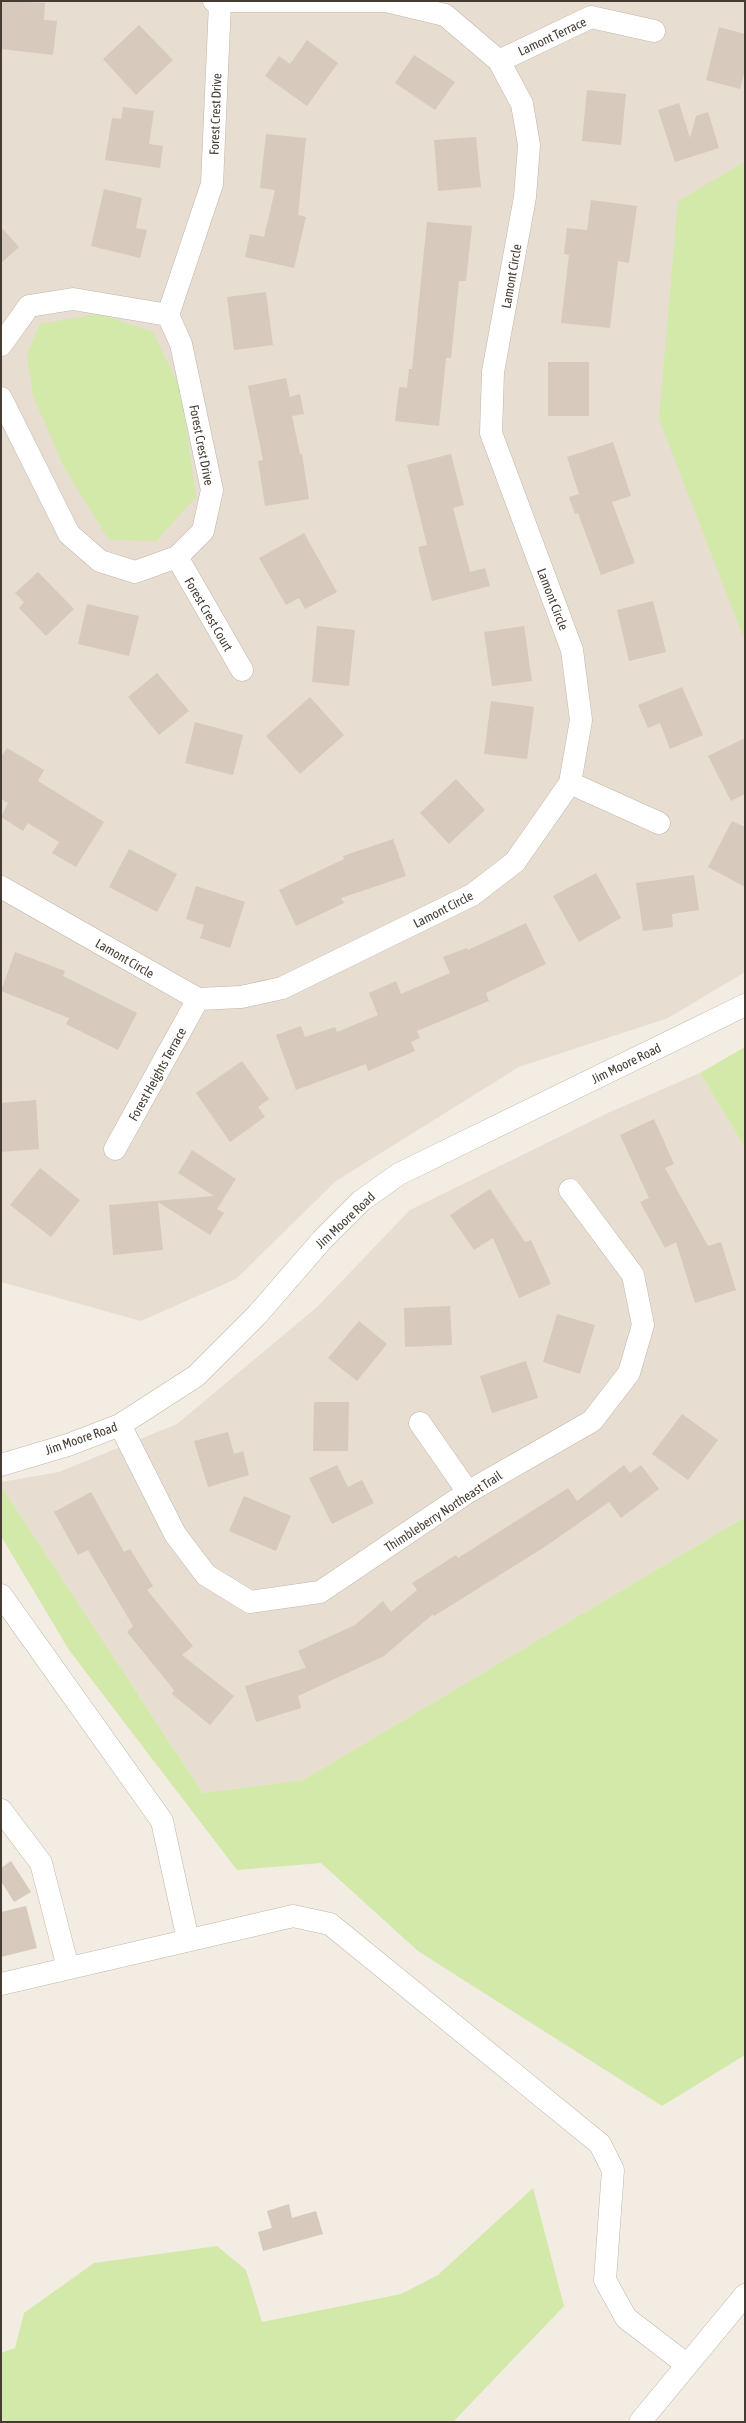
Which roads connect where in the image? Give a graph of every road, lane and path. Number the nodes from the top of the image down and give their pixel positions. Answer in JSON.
{"nodes":[{"id":1,"x":217,"y":2,"type":"edge"},
{"id":2,"x":654,"y":31,"type":"dead end"},
{"id":3,"x":499,"y":61,"type":"junction"},
{"id":4,"x":168,"y":315,"type":"junction"},
{"id":5,"x":1,"y":345,"type":"edge"},
{"id":6,"x":1,"y":398,"type":"edge"},
{"id":7,"x":177,"y":557,"type":"junction"},
{"id":8,"x":242,"y":670,"type":"dead end"},
{"id":9,"x":570,"y":783,"type":"junction"},
{"id":10,"x":659,"y":823,"type":"dead end"},
{"id":11,"x":1,"y":887,"type":"edge"},
{"id":12,"x":198,"y":999,"type":"junction"},
{"id":13,"x":745,"y":1005,"type":"edge"},
{"id":14,"x":115,"y":1148,"type":"dead end"},
{"id":15,"x":570,"y":1190,"type":"dead end"},
{"id":16,"x":420,"y":1423,"type":"dead end"},
{"id":17,"x":120,"y":1425,"type":"junction"},
{"id":18,"x":1,"y":1465,"type":"edge"},
{"id":19,"x":468,"y":1492,"type":"junction"},
{"id":20,"x":1,"y":1595,"type":"edge"},
{"id":21,"x":9,"y":1621,"type":"edge"},
{"id":22,"x":1,"y":1810,"type":"edge"},
{"id":23,"x":188,"y":1940,"type":"junction"},
{"id":24,"x":68,"y":1968,"type":"junction"},
{"id":25,"x":1,"y":1984,"type":"edge"},
{"id":26,"x":745,"y":2295,"type":"edge"},
{"id":27,"x":686,"y":2364,"type":"junction"},
{"id":28,"x":640,"y":2422,"type":"edge"}],
"edges":[{"from":1,"to":3,"type":"street","name":"Lamont Circle"},
{"from":1,"to":4,"type":"street","name":"Forest Crest Drive"},
{"from":2,"to":3,"type":"street","name":"Lamont Terrace"},
{"from":3,"to":9,"type":"street","name":"Lamont Circle"},
{"from":4,"to":5,"type":"street"},
{"from":4,"to":7,"type":"street","name":"Forest Crest Drive"},
{"from":6,"to":7,"type":"street","name":"Forest Crest Drive"},
{"from":7,"to":8,"type":"street","name":"Forest Crest Court"},
{"from":9,"to":10,"type":"street"},
{"from":9,"to":12,"type":"street","name":"Lamont Circle"},
{"from":11,"to":12,"type":"street","name":"Lamont Circle"},
{"from":12,"to":14,"type":"street","name":"Forest Heights Terrace"},
{"from":13,"to":17,"type":"street","name":"Jim Moore Road"},
{"from":15,"to":19,"type":"street","name":"Thimbleberry Northeast Trail"},
{"from":16,"to":19,"type":"street"},
{"from":17,"to":18,"type":"street","name":"Jim Moore Road"},
{"from":17,"to":19,"type":"street","name":"Thimbleberry Northeast Trail"},
{"from":20,"to":21,"type":"street"},
{"from":21,"to":23,"type":"street"},
{"from":22,"to":24,"type":"street"},
{"from":23,"to":24,"type":"street"},
{"from":23,"to":27,"type":"street"},
{"from":24,"to":25,"type":"street"},
{"from":26,"to":27,"type":"street"},
{"from":27,"to":28,"type":"street"}]}
